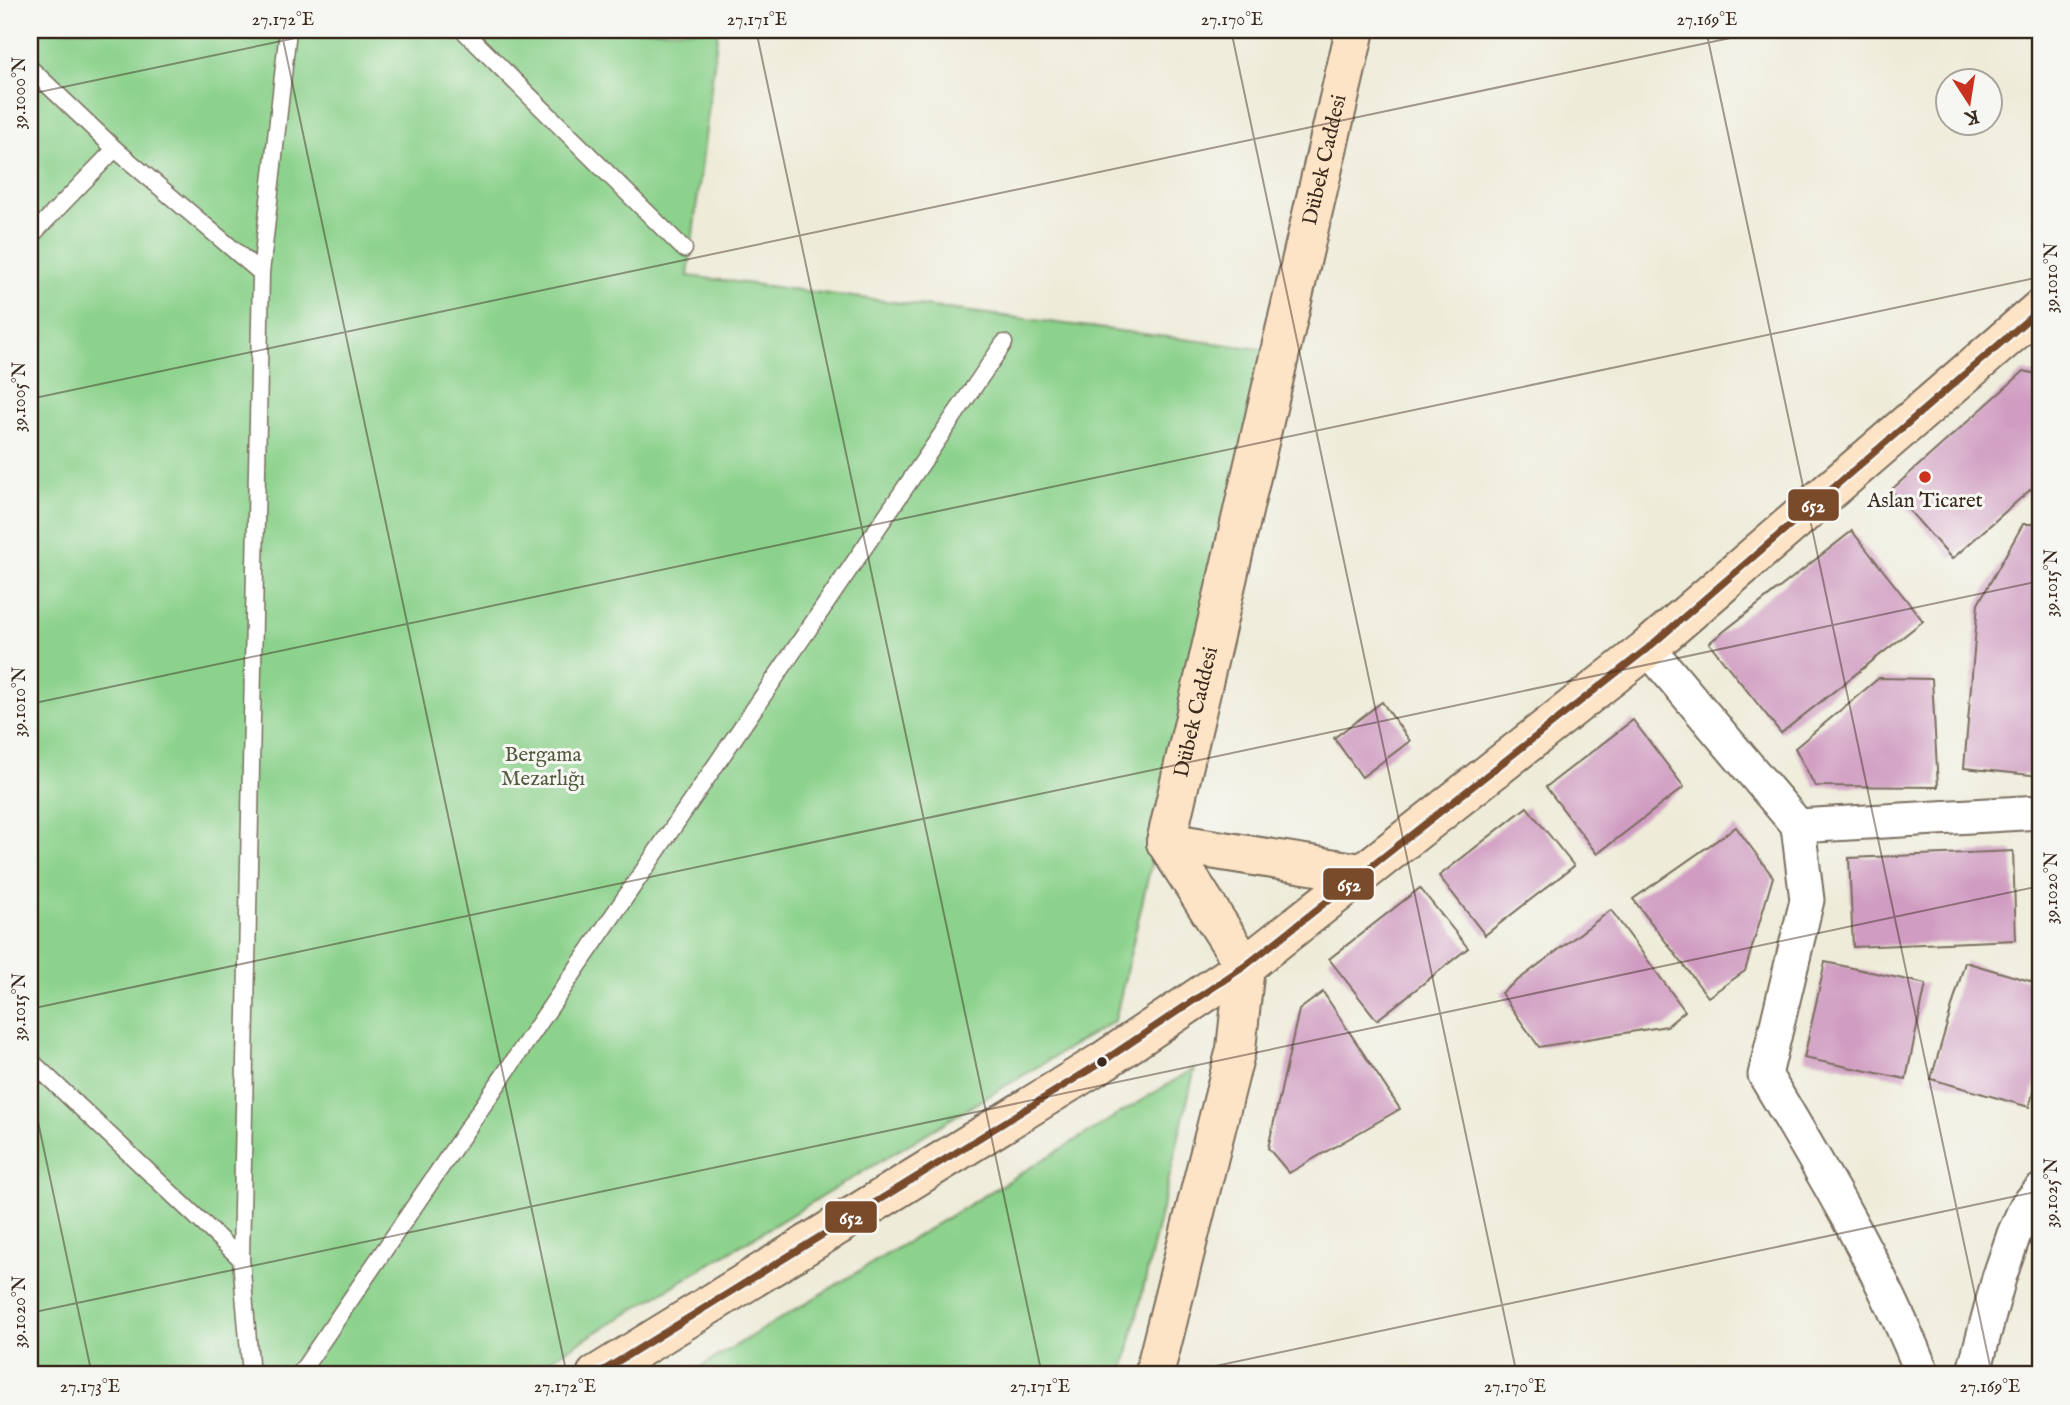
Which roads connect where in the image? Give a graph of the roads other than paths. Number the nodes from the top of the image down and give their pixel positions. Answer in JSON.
{"nodes":[{"id":1,"x":288,"y":30,"type":"edge"},
{"id":2,"x":463,"y":30,"type":"edge"},
{"id":3,"x":1355,"y":30,"type":"edge"},
{"id":4,"x":30,"y":68,"type":"edge"},
{"id":5,"x":115,"y":149,"type":"junction"},
{"id":6,"x":30,"y":237,"type":"edge"},
{"id":7,"x":684,"y":249,"type":"dead end"},
{"id":8,"x":261,"y":273,"type":"junction"},
{"id":9,"x":2036,"y":320,"type":"edge"},
{"id":10,"x":1004,"y":343,"type":"dead end"},
{"id":11,"x":1648,"y":648,"type":"junction"},
{"id":12,"x":2040,"y":812,"type":"edge"},
{"id":13,"x":1798,"y":825,"type":"junction"},
{"id":14,"x":1166,"y":842,"type":"junction"},
{"id":15,"x":1361,"y":873,"type":"junction"},
{"id":16,"x":1245,"y":966,"type":"junction"},
{"id":17,"x":30,"y":1060,"type":"edge"},
{"id":18,"x":2040,"y":1191,"type":"edge"},
{"id":19,"x":241,"y":1259,"type":"junction"},
{"id":20,"x":251,"y":1375,"type":"edge"},
{"id":21,"x":299,"y":1375,"type":"edge"},
{"id":22,"x":596,"y":1375,"type":"edge"},
{"id":23,"x":1154,"y":1375,"type":"edge"},
{"id":24,"x":1923,"y":1375,"type":"edge"},
{"id":25,"x":1973,"y":1375,"type":"edge"}],
"edges":[{"from":1,"to":8,"type":"lane"},
{"from":2,"to":7,"type":"lane"},
{"from":3,"to":14,"type":"main road","name":"Dübek Caddesi"},
{"from":4,"to":5,"type":"lane"},
{"from":5,"to":6,"type":"lane"},
{"from":5,"to":8,"type":"lane"},
{"from":8,"to":19,"type":"lane"},
{"from":9,"to":11,"type":"main road"},
{"from":10,"to":21,"type":"lane"},
{"from":11,"to":13,"type":"street"},
{"from":11,"to":15,"type":"main road"},
{"from":12,"to":13,"type":"street"},
{"from":13,"to":24,"type":"street"},
{"from":14,"to":15,"type":"main road"},
{"from":14,"to":16,"type":"main road"},
{"from":15,"to":16,"type":"main road"},
{"from":16,"to":22,"type":"main road"},
{"from":16,"to":23,"type":"main road"},
{"from":17,"to":19,"type":"lane"},
{"from":18,"to":25,"type":"street"},
{"from":19,"to":20,"type":"lane"}]}
